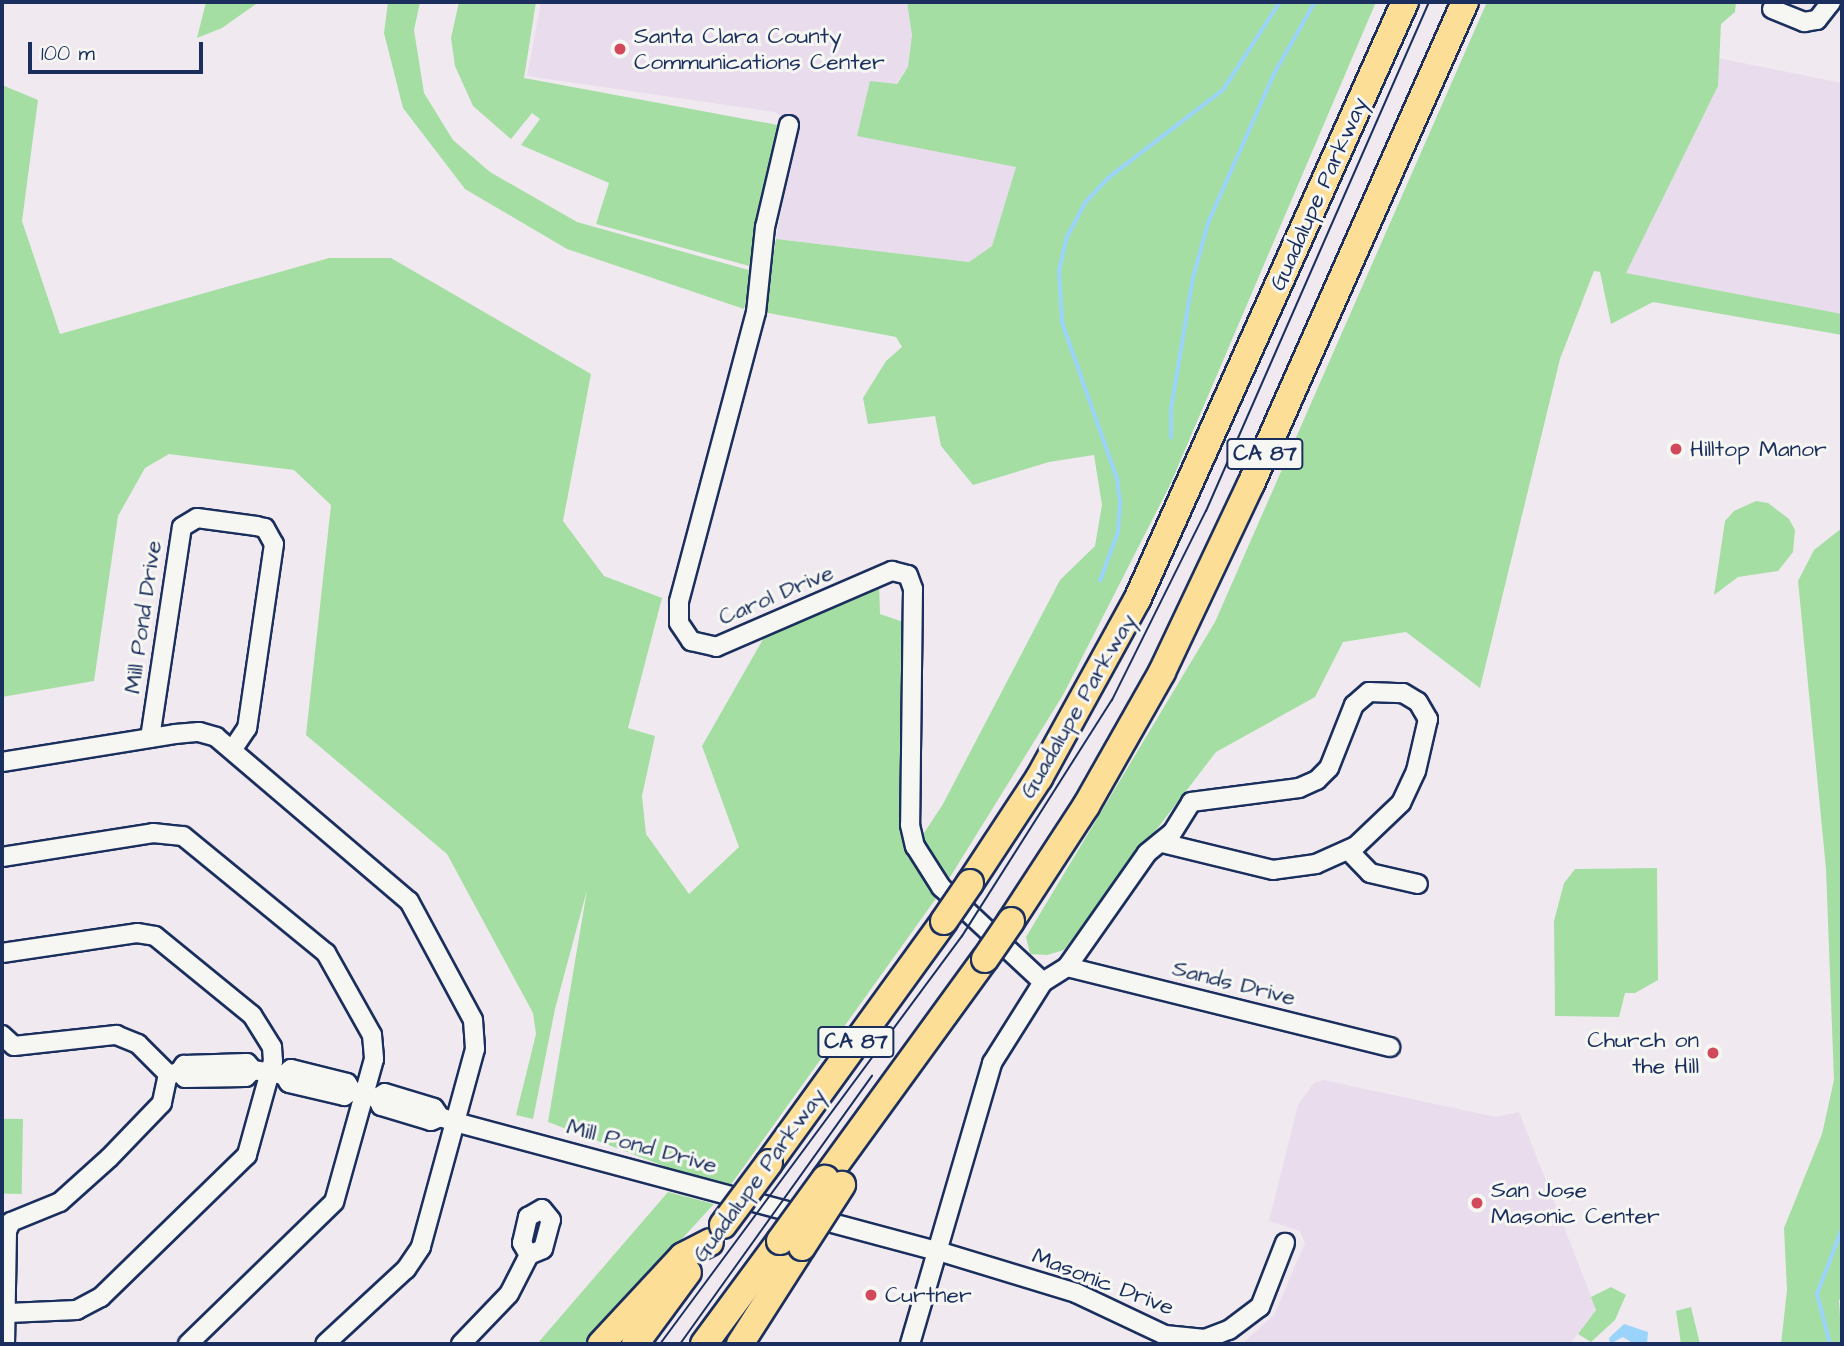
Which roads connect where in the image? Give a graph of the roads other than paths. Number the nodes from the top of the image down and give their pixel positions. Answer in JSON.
{"nodes":[{"id":1,"x":1405,"y":2,"type":"edge"},
{"id":2,"x":1465,"y":2,"type":"edge"},
{"id":3,"x":1831,"y":2,"type":"edge"},
{"id":4,"x":1772,"y":9,"type":"dead end"},
{"id":5,"x":789,"y":125,"type":"dead end"},
{"id":6,"x":150,"y":738,"type":"junction"},
{"id":7,"x":233,"y":749,"type":"junction"},
{"id":8,"x":2,"y":762,"type":"edge"},
{"id":9,"x":1163,"y":843,"type":"junction"},
{"id":10,"x":1348,"y":850,"type":"junction"},
{"id":11,"x":2,"y":857,"type":"edge"},
{"id":12,"x":1418,"y":884,"type":"dead end"},
{"id":13,"x":2,"y":953,"type":"edge"},
{"id":14,"x":1067,"y":967,"type":"junction"},
{"id":15,"x":1043,"y":982,"type":"junction"},
{"id":16,"x":2,"y":1035,"type":"edge"},
{"id":17,"x":1390,"y":1047,"type":"dead end"},
{"id":18,"x":174,"y":1073,"type":"junction"},
{"id":19,"x":269,"y":1073,"type":"junction"},
{"id":20,"x":365,"y":1095,"type":"junction"},
{"id":21,"x":448,"y":1119,"type":"junction"},
{"id":22,"x":543,"y":1203,"type":"dead end"},
{"id":23,"x":716,"y":1233,"type":"junction"},
{"id":24,"x":1285,"y":1243,"type":"dead end"},
{"id":25,"x":791,"y":1244,"type":"junction"},
{"id":26,"x":938,"y":1251,"type":"junction"},
{"id":27,"x":8,"y":1313,"type":"junction"},
{"id":28,"x":1206,"y":1342,"type":"edge"},
{"id":29,"x":5,"y":1344,"type":"edge"},
{"id":30,"x":188,"y":1344,"type":"edge"},
{"id":31,"x":325,"y":1344,"type":"edge"},
{"id":32,"x":461,"y":1344,"type":"edge"},
{"id":33,"x":601,"y":1344,"type":"edge"},
{"id":34,"x":635,"y":1344,"type":"edge"},
{"id":35,"x":704,"y":1344,"type":"edge"},
{"id":36,"x":740,"y":1344,"type":"edge"},
{"id":37,"x":910,"y":1344,"type":"edge"}],
"edges":[{"from":1,"to":23,"type":"highway","name":"Guadalupe Parkway","number":"CA 87","bridge":true},
{"from":2,"to":25,"type":"highway","number":"CA 87","bridge":true},
{"from":3,"to":4,"type":"street"},
{"from":5,"to":15,"type":"street","name":"Carol Drive"},
{"from":6,"to":7,"type":"street"},
{"from":6,"to":7,"type":"street","name":"Mill Pond Drive"},
{"from":6,"to":8,"type":"street"},
{"from":7,"to":21,"type":"street"},
{"from":9,"to":10,"type":"street"},
{"from":9,"to":10,"type":"street"},
{"from":9,"to":14,"type":"street"},
{"from":10,"to":12,"type":"street"},
{"from":11,"to":20,"type":"street"},
{"from":13,"to":19,"type":"street"},
{"from":14,"to":15,"type":"street"},
{"from":14,"to":17,"type":"street","name":"Sands Drive"},
{"from":15,"to":26,"type":"street"},
{"from":16,"to":18,"type":"street"},
{"from":18,"to":19,"type":"street","name":"Mill Pond Drive"},
{"from":18,"to":27,"type":"street"},
{"from":19,"to":20,"type":"street","name":"Mill Pond Drive"},
{"from":19,"to":27,"type":"street"},
{"from":20,"to":21,"type":"street","name":"Mill Pond Drive"},
{"from":20,"to":30,"type":"street"},
{"from":21,"to":26,"type":"street","name":"Mill Pond Drive"},
{"from":21,"to":31,"type":"street"},
{"from":22,"to":32,"type":"street"},
{"from":23,"to":33,"type":"highway"},
{"from":23,"to":34,"type":"highway","name":"Guadalupe Parkway","number":"CA 87"},
{"from":24,"to":28,"type":"street","name":"Masonic Drive"},
{"from":25,"to":35,"type":"highway","number":"CA 87"},
{"from":25,"to":36,"type":"highway"},
{"from":26,"to":28,"type":"street","name":"Masonic Drive"},
{"from":26,"to":37,"type":"street"},
{"from":27,"to":29,"type":"street"}]}
